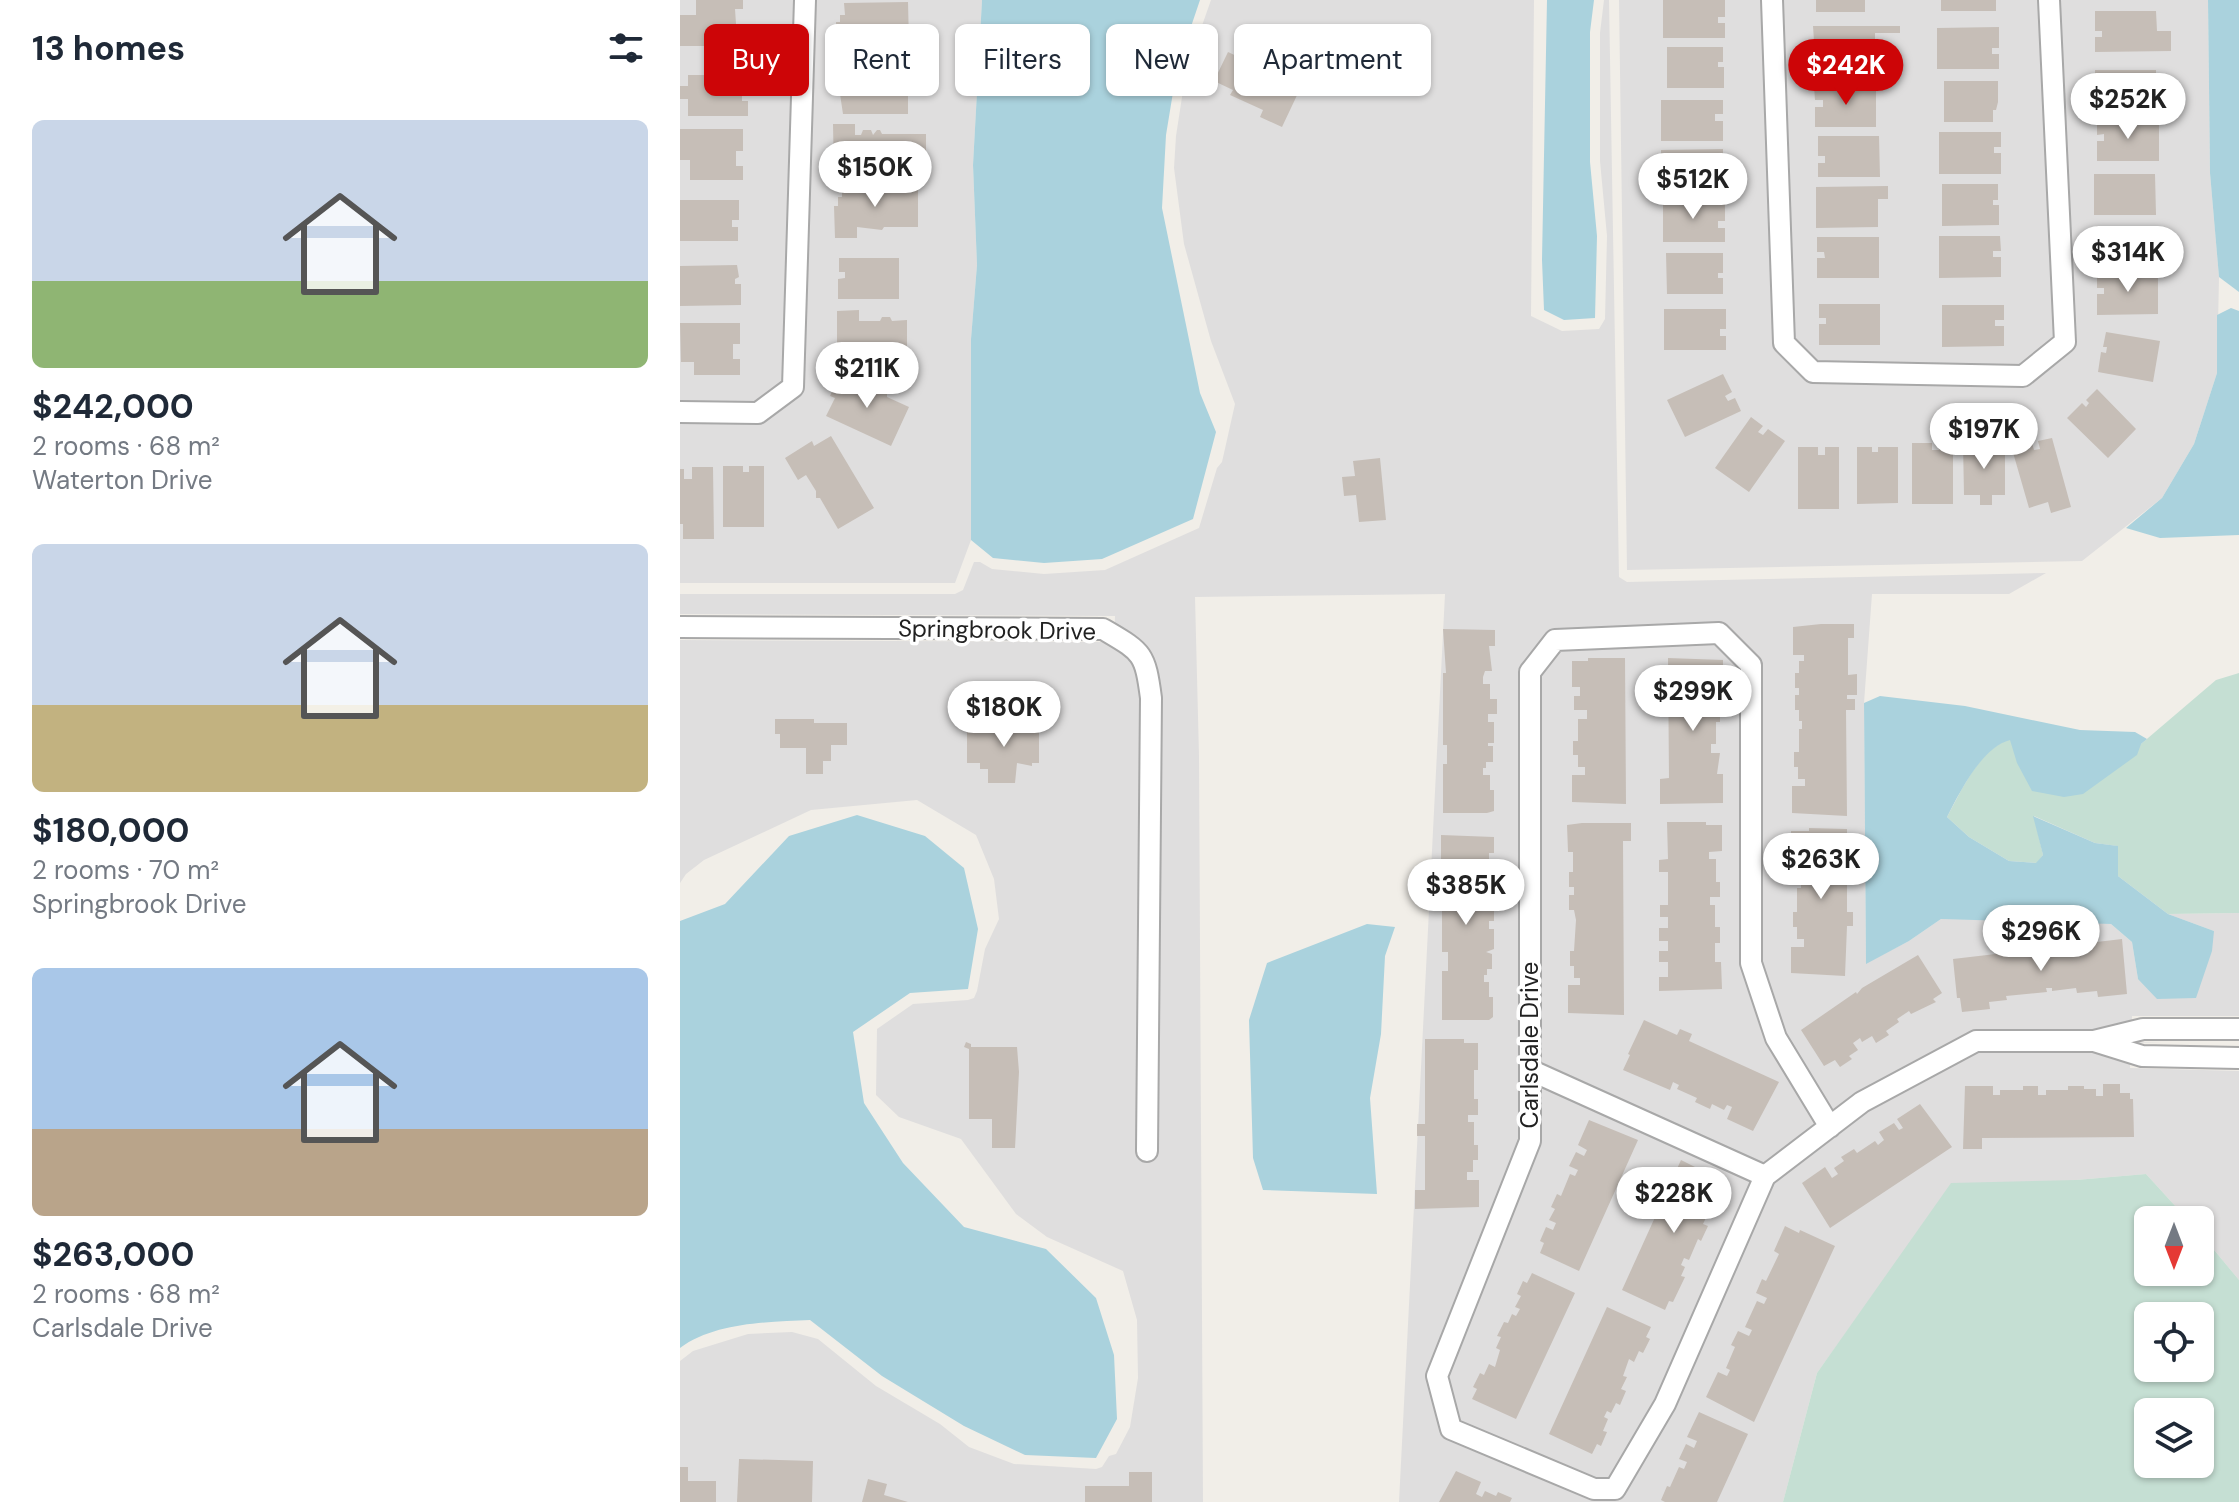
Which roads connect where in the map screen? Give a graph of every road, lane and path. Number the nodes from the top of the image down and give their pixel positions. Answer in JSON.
{"nodes":[{"id":1,"x":805,"y":0,"type":"edge"},
{"id":2,"x":1772,"y":0,"type":"edge"},
{"id":3,"x":2049,"y":0,"type":"edge"},
{"id":4,"x":680,"y":412,"type":"edge"},
{"id":5,"x":680,"y":627,"type":"edge"},
{"id":6,"x":2174,"y":1029,"type":"junction"},
{"id":7,"x":2239,"y":1029,"type":"edge"},
{"id":8,"x":2094,"y":1041,"type":"junction"},
{"id":9,"x":2173,"y":1056,"type":"junction"},
{"id":10,"x":2239,"y":1058,"type":"edge"},
{"id":11,"x":1530,"y":1070,"type":"junction"},
{"id":12,"x":1830,"y":1127,"type":"junction"},
{"id":13,"x":1147,"y":1151,"type":"dead end"},
{"id":14,"x":1765,"y":1176,"type":"junction"}],
"edges":[{"from":1,"to":4,"type":"street"},
{"from":2,"to":3,"type":"street"},
{"from":5,"to":13,"type":"street","name":"Springbrook Drive"},
{"from":6,"to":7,"type":"street","name":"Carlsdale Drive"},
{"from":6,"to":8,"type":"street","name":"Carlsdale Drive"},
{"from":6,"to":9,"type":"street"},
{"from":8,"to":9,"type":"street","name":"Carlsdale Drive"},
{"from":8,"to":12,"type":"street","name":"Carlsdale Drive"},
{"from":9,"to":10,"type":"street","name":"Carlsdale Drive"},
{"from":11,"to":12,"type":"street","name":"Carlsdale Drive"},
{"from":11,"to":14,"type":"street"},
{"from":11,"to":14,"type":"street","name":"Carlsdale Drive"},
{"from":12,"to":14,"type":"street","name":"Carlsdale Drive"}]}
